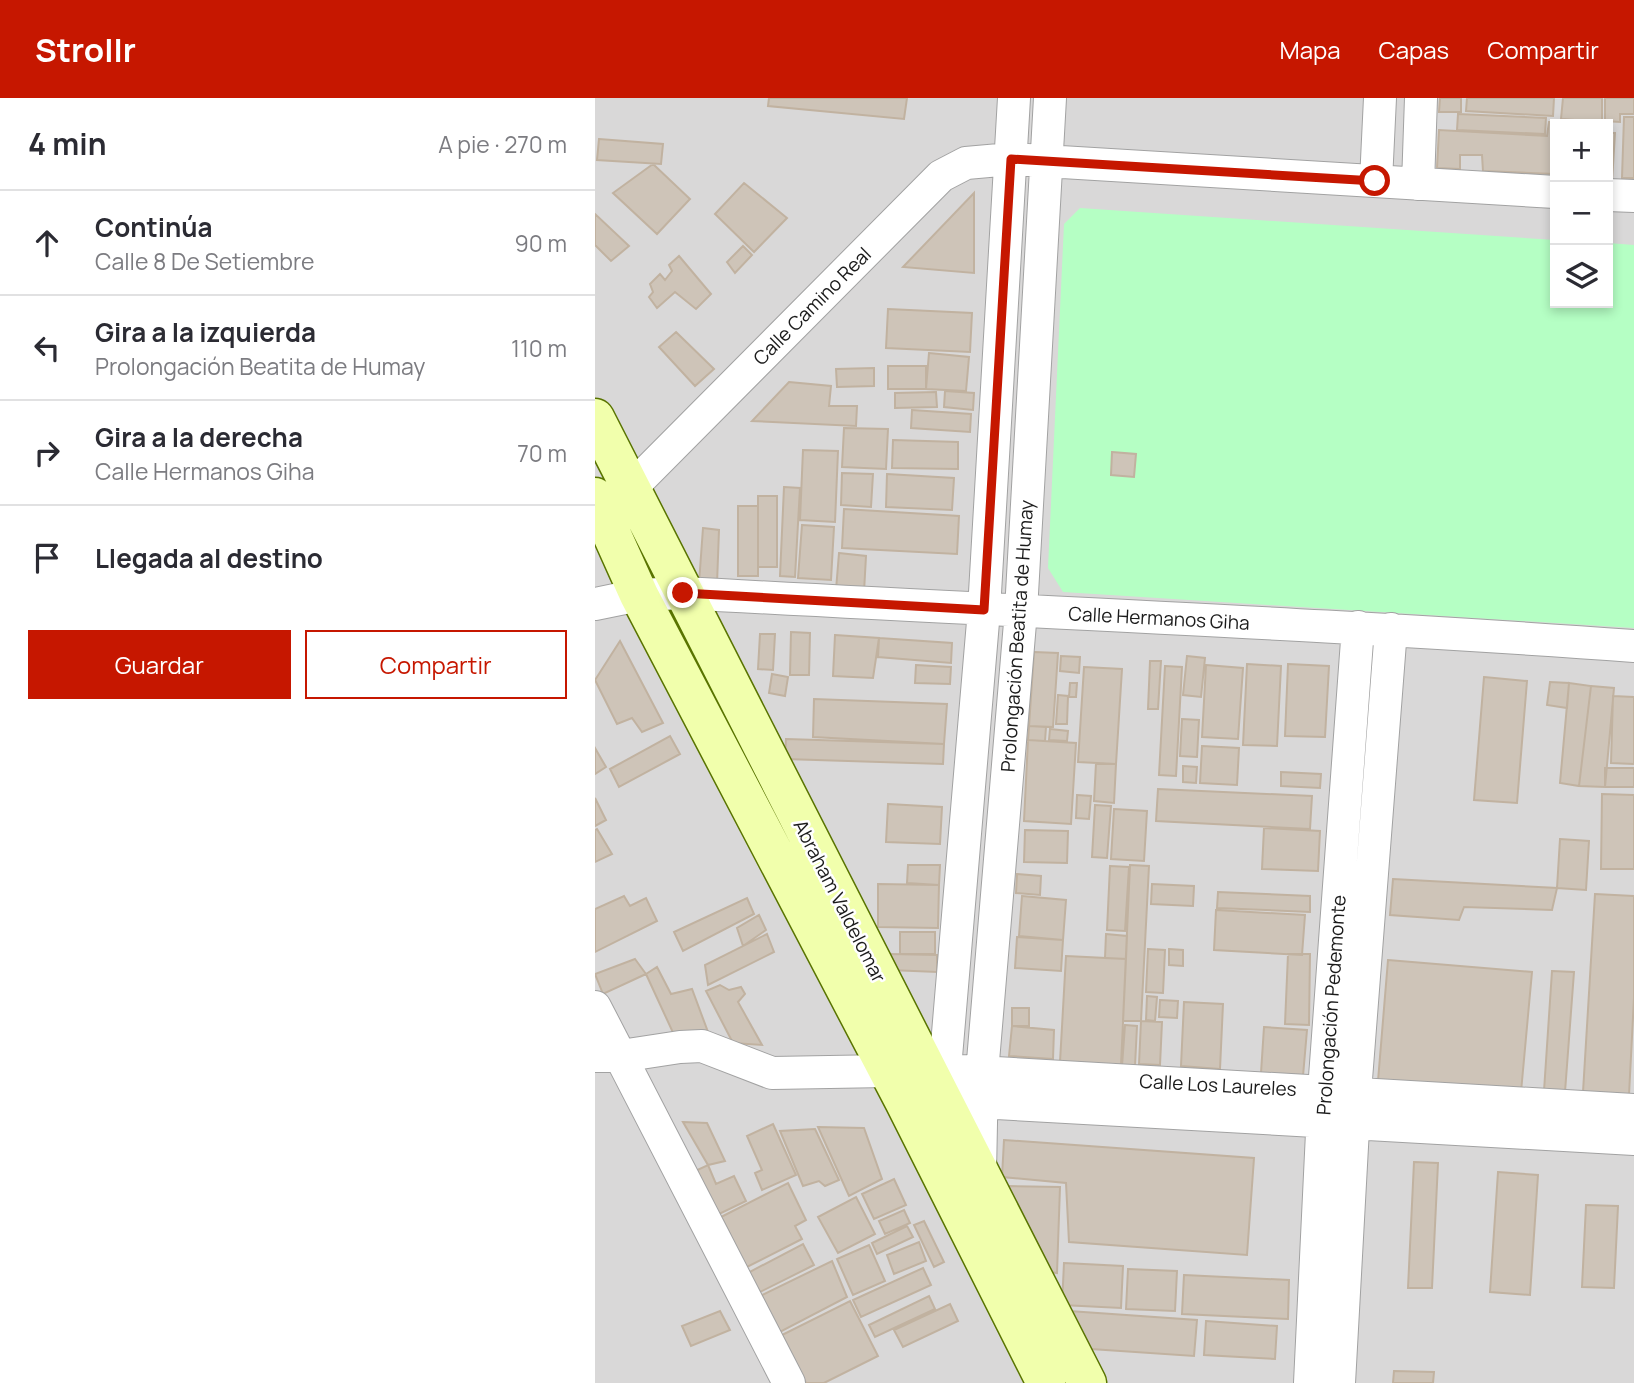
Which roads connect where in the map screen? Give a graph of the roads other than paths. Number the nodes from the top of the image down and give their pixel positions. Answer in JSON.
{"nodes":[{"id":1,"x":1014,"y":98,"type":"edge"},
{"id":2,"x":1050,"y":98,"type":"edge"},
{"id":3,"x":1380,"y":98,"type":"edge"},
{"id":4,"x":1421,"y":98,"type":"edge"},
{"id":5,"x":1011,"y":159,"type":"junction"},
{"id":6,"x":1046,"y":161,"type":"junction"},
{"id":7,"x":1375,"y":181,"type":"junction"},
{"id":8,"x":1418,"y":184,"type":"junction"},
{"id":9,"x":1550,"y":192,"type":"edge"},
{"id":10,"x":1613,"y":195,"type":"edge"},
{"id":11,"x":1634,"y":196,"type":"edge"},
{"id":12,"x":595,"y":418,"type":"edge"},
{"id":13,"x":607,"y":507,"type":"edge"},
{"id":14,"x":683,"y":593,"type":"junction"},
{"id":15,"x":639,"y":595,"type":"junction"},
{"id":16,"x":595,"y":604,"type":"edge"},
{"id":17,"x":984,"y":610,"type":"junction"},
{"id":18,"x":1021,"y":611,"type":"junction"},
{"id":19,"x":1358,"y":627,"type":"junction"},
{"id":20,"x":1391,"y":629,"type":"junction"},
{"id":21,"x":1634,"y":646,"type":"edge"},
{"id":22,"x":595,"y":1007,"type":"edge"},
{"id":23,"x":608,"y":1056,"type":"edge"},
{"id":24,"x":938,"y":1081,"type":"junction"},
{"id":25,"x":896,"y":1087,"type":"junction"},
{"id":26,"x":981,"y":1088,"type":"junction"},
{"id":27,"x":1339,"y":1106,"type":"junction"},
{"id":28,"x":1634,"y":1110,"type":"edge"},
{"id":29,"x":1634,"y":1139,"type":"edge"},
{"id":30,"x":981,"y":1174,"type":"junction"},
{"id":31,"x":789,"y":1383,"type":"edge"},
{"id":32,"x":1046,"y":1383,"type":"edge"},
{"id":33,"x":1087,"y":1383,"type":"edge"},
{"id":34,"x":1310,"y":1383,"type":"edge"},
{"id":35,"x":1339,"y":1383,"type":"edge"}],
"edges":[{"from":1,"to":5,"type":"street","name":"Prolongación Beatita de Humay"},
{"from":2,"to":6,"type":"street","name":"Prolongación Beatita de Humay"},
{"from":3,"to":7,"type":"street"},
{"from":4,"to":8,"type":"street"},
{"from":5,"to":6,"type":"street","name":"Calle Camino Real"},
{"from":5,"to":13,"type":"street","name":"Calle Camino Real"},
{"from":5,"to":17,"type":"street","name":"Prolongación Beatita de Humay"},
{"from":6,"to":7,"type":"street","name":"Calle Camino Real"},
{"from":6,"to":18,"type":"street","name":"Prolongación Beatita de Humay"},
{"from":7,"to":8,"type":"street","name":"Calle Camino Real"},
{"from":8,"to":9,"type":"street","name":"Calle Camino Real"},
{"from":10,"to":11,"type":"street"},
{"from":12,"to":13,"type":"main road","name":"Abraham Valdelomar"},
{"from":13,"to":14,"type":"main road","name":"Abraham Valdelomar"},
{"from":13,"to":15,"type":"main road","name":"Abraham Valdelomar"},
{"from":14,"to":15,"type":"street","name":"Calle Hermanos Giha"},
{"from":14,"to":17,"type":"street","name":"Calle Hermanos Giha"},
{"from":14,"to":24,"type":"main road","name":"Abraham Valdelomar"},
{"from":15,"to":16,"type":"street","name":"Calle Hermanos Giha"},
{"from":15,"to":25,"type":"main road","name":"Abraham Valdelomar"},
{"from":17,"to":18,"type":"street","name":"Calle Hermanos Giha"},
{"from":17,"to":24,"type":"street","name":"Prolongación Beatita de Humay"},
{"from":18,"to":19,"type":"street","name":"Calle Hermanos Giha"},
{"from":18,"to":26,"type":"street","name":"Prolongación Beatita de Humay"},
{"from":19,"to":20,"type":"street","name":"Calle Hermanos Giha"},
{"from":19,"to":27,"type":"street","name":"Prolongación Pedemonte"},
{"from":20,"to":21,"type":"street","name":"Calle Hermanos Giha"},
{"from":20,"to":27,"type":"street","name":"Prolongación Pedemonte"},
{"from":22,"to":23,"type":"street"},
{"from":23,"to":25,"type":"street","name":"Calle Los Laureles"},
{"from":23,"to":31,"type":"street"},
{"from":24,"to":25,"type":"street","name":"Calle Los Laureles"},
{"from":24,"to":26,"type":"street","name":"Calle Los Laureles"},
{"from":24,"to":30,"type":"main road","name":"Abraham Valdelomar"},
{"from":25,"to":32,"type":"main road","name":"Abraham Valdelomar"},
{"from":26,"to":27,"type":"street","name":"Calle Los Laureles"},
{"from":26,"to":30,"type":"street","name":"Prolongación Beatita de Humay"},
{"from":27,"to":28,"type":"street","name":"Calle Los Laureles"},
{"from":27,"to":29,"type":"street","name":"Calle Los Laureles"},
{"from":27,"to":34,"type":"street","name":"Prolongación Pedemonte"},
{"from":27,"to":35,"type":"street","name":"Prolongación Pedemonte"},
{"from":30,"to":33,"type":"main road","name":"Abraham Valdelomar"}]}
